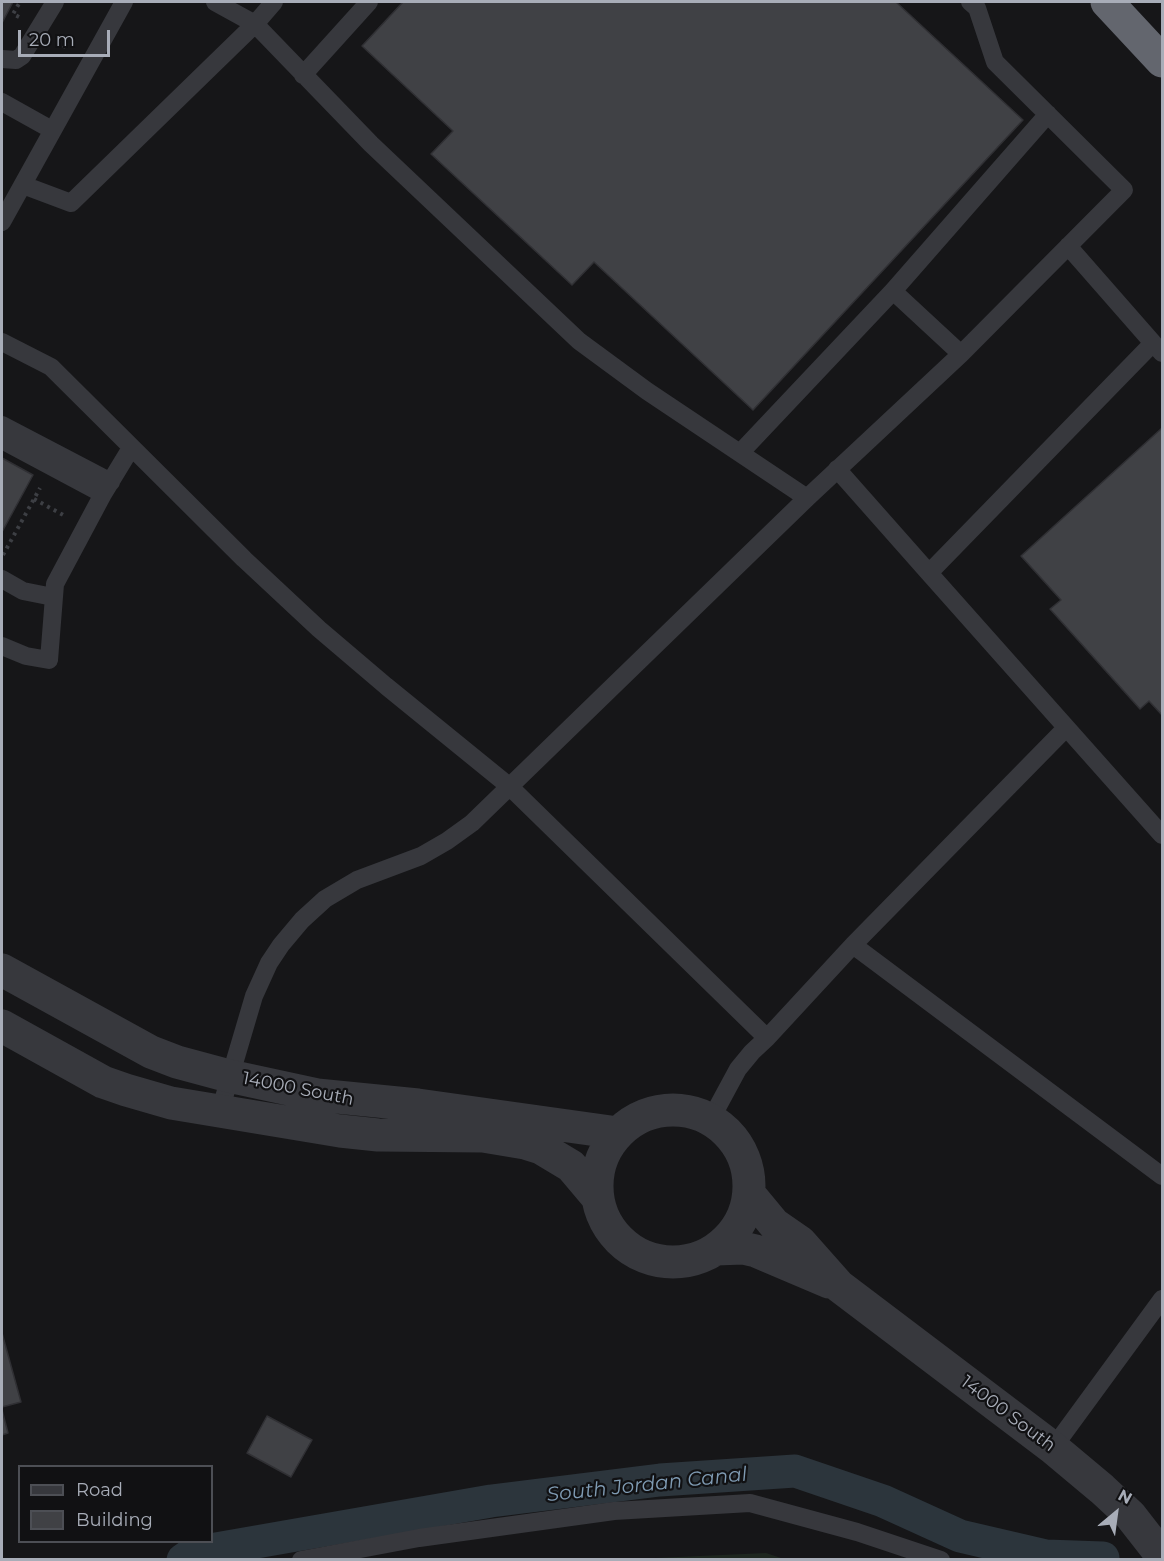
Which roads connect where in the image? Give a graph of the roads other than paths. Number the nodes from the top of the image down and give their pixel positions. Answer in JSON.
{"nodes":[{"id":1,"x":55,"y":2,"type":"edge"},
{"id":2,"x":215,"y":2,"type":"edge"},
{"id":3,"x":274,"y":2,"type":"edge"},
{"id":4,"x":369,"y":2,"type":"edge"},
{"id":5,"x":970,"y":2,"type":"edge"},
{"id":6,"x":1107,"y":2,"type":"edge"},
{"id":7,"x":116,"y":4,"type":"edge"},
{"id":8,"x":255,"y":24,"type":"junction"},
{"id":9,"x":2,"y":44,"type":"edge"},
{"id":10,"x":22,"y":56,"type":"junction"},
{"id":11,"x":2,"y":58,"type":"edge"},
{"id":12,"x":1162,"y":61,"type":"edge"},
{"id":13,"x":303,"y":75,"type":"junction"},
{"id":14,"x":2,"y":102,"type":"edge"},
{"id":15,"x":1048,"y":114,"type":"junction"},
{"id":16,"x":52,"y":130,"type":"junction"},
{"id":17,"x":23,"y":185,"type":"junction"},
{"id":18,"x":2,"y":222,"type":"edge"},
{"id":19,"x":1068,"y":246,"type":"junction"},
{"id":20,"x":894,"y":291,"type":"junction"},
{"id":21,"x":2,"y":342,"type":"edge"},
{"id":22,"x":1158,"y":348,"type":"edge"},
{"id":23,"x":961,"y":354,"type":"junction"},
{"id":24,"x":2,"y":425,"type":"edge"},
{"id":25,"x":2,"y":440,"type":"edge"},
{"id":26,"x":131,"y":448,"type":"junction"},
{"id":27,"x":740,"y":453,"type":"junction"},
{"id":28,"x":837,"y":469,"type":"junction"},
{"id":29,"x":107,"y":488,"type":"junction"},
{"id":30,"x":807,"y":498,"type":"junction"},
{"id":31,"x":929,"y":573,"type":"junction"},
{"id":32,"x":2,"y":579,"type":"edge"},
{"id":33,"x":53,"y":597,"type":"junction"},
{"id":34,"x":2,"y":646,"type":"edge"},
{"id":35,"x":1066,"y":728,"type":"junction"},
{"id":36,"x":509,"y":786,"type":"junction"},
{"id":37,"x":1162,"y":835,"type":"edge"},
{"id":38,"x":853,"y":945,"type":"junction"},
{"id":39,"x":2,"y":970,"type":"edge"},
{"id":40,"x":2,"y":1026,"type":"edge"},
{"id":41,"x":767,"y":1038,"type":"junction"},
{"id":42,"x":230,"y":1076,"type":"junction"},
{"id":43,"x":220,"y":1111,"type":"junction"},
{"id":44,"x":711,"y":1119,"type":"junction"},
{"id":45,"x":618,"y":1133,"type":"junction"},
{"id":46,"x":1162,"y":1176,"type":"edge"},
{"id":47,"x":750,"y":1195,"type":"junction"},
{"id":48,"x":598,"y":1198,"type":"junction"},
{"id":49,"x":716,"y":1249,"type":"junction"},
{"id":50,"x":839,"y":1286,"type":"junction"},
{"id":51,"x":1162,"y":1299,"type":"edge"},
{"id":52,"x":1053,"y":1448,"type":"junction"},
{"id":53,"x":1162,"y":1557,"type":"edge"},
{"id":54,"x":301,"y":1560,"type":"edge"},
{"id":55,"x":941,"y":1560,"type":"edge"}],
"edges":[{"from":1,"to":10,"type":"lane"},
{"from":2,"to":8,"type":"lane"},
{"from":3,"to":8,"type":"lane"},
{"from":4,"to":13,"type":"lane"},
{"from":5,"to":15,"type":"lane"},
{"from":6,"to":12,"type":"highway"},
{"from":7,"to":16,"type":"lane"},
{"from":8,"to":13,"type":"lane"},
{"from":8,"to":17,"type":"lane"},
{"from":9,"to":10,"type":"lane"},
{"from":10,"to":11,"type":"lane"},
{"from":13,"to":27,"type":"lane"},
{"from":14,"to":16,"type":"lane"},
{"from":15,"to":19,"type":"lane"},
{"from":15,"to":20,"type":"lane"},
{"from":16,"to":17,"type":"lane"},
{"from":17,"to":18,"type":"lane"},
{"from":19,"to":22,"type":"lane"},
{"from":19,"to":23,"type":"lane"},
{"from":20,"to":23,"type":"lane"},
{"from":20,"to":27,"type":"lane"},
{"from":21,"to":26,"type":"lane"},
{"from":22,"to":31,"type":"lane"},
{"from":23,"to":28,"type":"lane"},
{"from":24,"to":29,"type":"lane"},
{"from":25,"to":29,"type":"lane"},
{"from":26,"to":29,"type":"lane"},
{"from":26,"to":36,"type":"lane"},
{"from":27,"to":30,"type":"lane"},
{"from":28,"to":30,"type":"lane"},
{"from":28,"to":31,"type":"lane"},
{"from":29,"to":33,"type":"lane"},
{"from":30,"to":36,"type":"lane"},
{"from":31,"to":35,"type":"lane"},
{"from":32,"to":33,"type":"lane"},
{"from":33,"to":34,"type":"lane"},
{"from":35,"to":37,"type":"lane"},
{"from":35,"to":38,"type":"lane"},
{"from":36,"to":41,"type":"lane"},
{"from":36,"to":42,"type":"lane"},
{"from":38,"to":41,"type":"lane"},
{"from":38,"to":46,"type":"lane"},
{"from":39,"to":42,"type":"street","name":"14000 South"},
{"from":40,"to":43,"type":"street","name":"14000 South"},
{"from":41,"to":44,"type":"lane"},
{"from":42,"to":43,"type":"lane"},
{"from":42,"to":45,"type":"street","name":"14000 South"},
{"from":43,"to":48,"type":"street","name":"14000 South"},
{"from":44,"to":45,"type":"street"},
{"from":44,"to":47,"type":"street"},
{"from":45,"to":48,"type":"street"},
{"from":47,"to":49,"type":"street"},
{"from":47,"to":50,"type":"street","name":"14000 South"},
{"from":48,"to":49,"type":"street"},
{"from":49,"to":50,"type":"street","name":"14000 South"},
{"from":50,"to":52,"type":"street","name":"14000 South"},
{"from":51,"to":52,"type":"lane"},
{"from":52,"to":53,"type":"street","name":"14000 South"},
{"from":54,"to":55,"type":"lane"}]}
